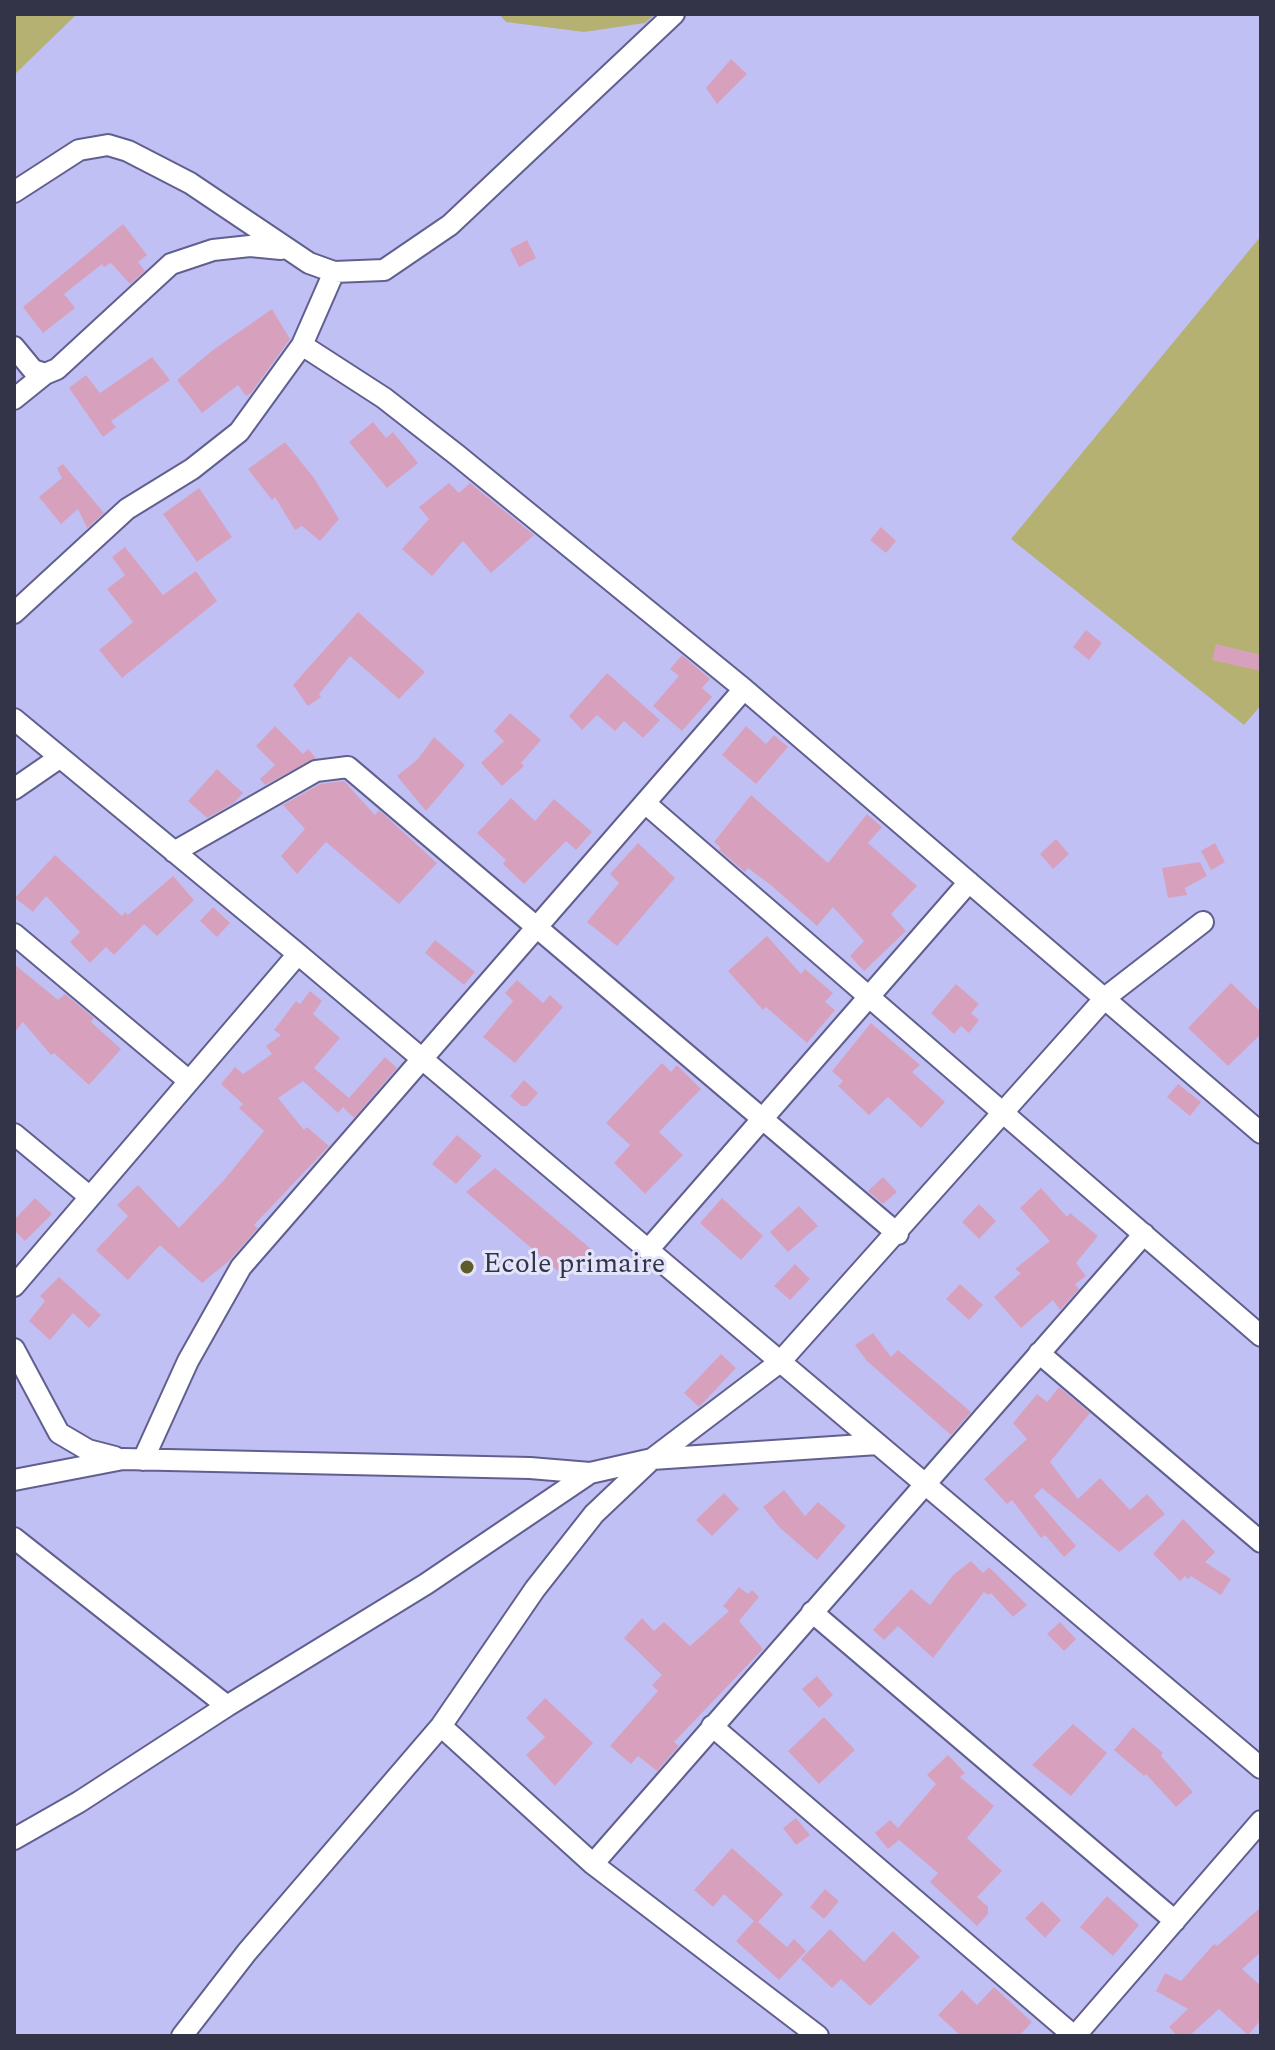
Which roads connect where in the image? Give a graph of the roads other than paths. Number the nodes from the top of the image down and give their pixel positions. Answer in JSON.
{"nodes":[{"id":1,"x":674,"y":14,"type":"edge"},
{"id":2,"x":14,"y":192,"type":"edge"},
{"id":3,"x":285,"y":249,"type":"junction"},
{"id":4,"x":334,"y":272,"type":"junction"},
{"id":5,"x":302,"y":345,"type":"junction"},
{"id":6,"x":14,"y":347,"type":"edge"},
{"id":7,"x":45,"y":374,"type":"junction"},
{"id":8,"x":14,"y":399,"type":"edge"},
{"id":9,"x":14,"y":613,"type":"edge"},
{"id":10,"x":744,"y":689,"type":"junction"},
{"id":11,"x":14,"y":719,"type":"edge"},
{"id":12,"x":59,"y":758,"type":"junction"},
{"id":13,"x":14,"y":789,"type":"edge"},
{"id":14,"x":645,"y":803,"type":"junction"},
{"id":15,"x":174,"y":852,"type":"junction"},
{"id":16,"x":969,"y":882,"type":"junction"},
{"id":17,"x":1203,"y":922,"type":"dead end"},
{"id":18,"x":536,"y":928,"type":"junction"},
{"id":19,"x":14,"y":934,"type":"edge"},
{"id":20,"x":298,"y":954,"type":"junction"},
{"id":21,"x":868,"y":996,"type":"junction"},
{"id":22,"x":1106,"y":997,"type":"junction"},
{"id":23,"x":423,"y":1060,"type":"junction"},
{"id":24,"x":189,"y":1081,"type":"junction"},
{"id":25,"x":1004,"y":1113,"type":"junction"},
{"id":26,"x":760,"y":1119,"type":"junction"},
{"id":27,"x":1261,"y":1133,"type":"edge"},
{"id":28,"x":14,"y":1134,"type":"edge"},
{"id":29,"x":90,"y":1197,"type":"junction"},
{"id":30,"x":898,"y":1234,"type":"junction"},
{"id":31,"x":1144,"y":1234,"type":"junction"},
{"id":32,"x":648,"y":1250,"type":"junction"},
{"id":33,"x":14,"y":1286,"type":"edge"},
{"id":34,"x":1261,"y":1336,"type":"edge"},
{"id":35,"x":14,"y":1349,"type":"edge"},
{"id":36,"x":1039,"y":1353,"type":"junction"},
{"id":37,"x":780,"y":1362,"type":"junction"},
{"id":38,"x":878,"y":1444,"type":"junction"},
{"id":39,"x":133,"y":1459,"type":"junction"},
{"id":40,"x":652,"y":1459,"type":"junction"},
{"id":41,"x":590,"y":1473,"type":"junction"},
{"id":42,"x":14,"y":1480,"type":"edge"},
{"id":43,"x":925,"y":1484,"type":"junction"},
{"id":44,"x":14,"y":1538,"type":"edge"},
{"id":45,"x":1261,"y":1542,"type":"edge"},
{"id":46,"x":812,"y":1612,"type":"junction"},
{"id":47,"x":227,"y":1706,"type":"junction"},
{"id":48,"x":441,"y":1726,"type":"junction"},
{"id":49,"x":712,"y":1726,"type":"junction"},
{"id":50,"x":1261,"y":1768,"type":"edge"},
{"id":51,"x":1261,"y":1821,"type":"edge"},
{"id":52,"x":14,"y":1839,"type":"edge"},
{"id":53,"x":593,"y":1864,"type":"junction"},
{"id":54,"x":1175,"y":1921,"type":"junction"},
{"id":55,"x":182,"y":2036,"type":"edge"},
{"id":56,"x":818,"y":2036,"type":"edge"},
{"id":57,"x":1074,"y":2036,"type":"edge"}],
"edges":[{"from":1,"to":4,"type":"street"},
{"from":2,"to":3,"type":"street"},
{"from":3,"to":4,"type":"street"},
{"from":3,"to":7,"type":"street"},
{"from":4,"to":5,"type":"street"},
{"from":5,"to":9,"type":"street"},
{"from":5,"to":10,"type":"street"},
{"from":6,"to":7,"type":"street"},
{"from":7,"to":8,"type":"street"},
{"from":10,"to":14,"type":"street"},
{"from":10,"to":16,"type":"street"},
{"from":11,"to":12,"type":"street"},
{"from":12,"to":13,"type":"street"},
{"from":12,"to":15,"type":"street"},
{"from":14,"to":18,"type":"street"},
{"from":14,"to":21,"type":"street"},
{"from":15,"to":18,"type":"street"},
{"from":15,"to":20,"type":"street"},
{"from":16,"to":21,"type":"street"},
{"from":16,"to":22,"type":"street"},
{"from":17,"to":22,"type":"street"},
{"from":18,"to":23,"type":"street"},
{"from":18,"to":26,"type":"street"},
{"from":19,"to":24,"type":"street"},
{"from":20,"to":23,"type":"street"},
{"from":20,"to":24,"type":"street"},
{"from":21,"to":25,"type":"street"},
{"from":21,"to":26,"type":"street"},
{"from":22,"to":25,"type":"street"},
{"from":22,"to":27,"type":"street"},
{"from":23,"to":32,"type":"street"},
{"from":23,"to":39,"type":"street"},
{"from":24,"to":29,"type":"street"},
{"from":25,"to":30,"type":"street"},
{"from":25,"to":31,"type":"street"},
{"from":26,"to":30,"type":"street"},
{"from":26,"to":32,"type":"street"},
{"from":28,"to":29,"type":"street"},
{"from":29,"to":33,"type":"street"},
{"from":30,"to":37,"type":"street"},
{"from":31,"to":34,"type":"street"},
{"from":31,"to":36,"type":"street"},
{"from":32,"to":37,"type":"street"},
{"from":35,"to":39,"type":"street"},
{"from":36,"to":43,"type":"street"},
{"from":36,"to":45,"type":"street"},
{"from":37,"to":38,"type":"street"},
{"from":37,"to":40,"type":"street"},
{"from":38,"to":40,"type":"street"},
{"from":38,"to":43,"type":"street"},
{"from":39,"to":41,"type":"street"},
{"from":39,"to":42,"type":"street"},
{"from":40,"to":41,"type":"street"},
{"from":40,"to":48,"type":"street"},
{"from":41,"to":47,"type":"street"},
{"from":43,"to":46,"type":"street"},
{"from":43,"to":50,"type":"street"},
{"from":44,"to":47,"type":"street"},
{"from":46,"to":49,"type":"street"},
{"from":46,"to":54,"type":"street"},
{"from":47,"to":52,"type":"street"},
{"from":48,"to":53,"type":"street"},
{"from":48,"to":55,"type":"street"},
{"from":49,"to":53,"type":"street"},
{"from":49,"to":57,"type":"street"},
{"from":51,"to":54,"type":"street"},
{"from":53,"to":56,"type":"street"},
{"from":54,"to":57,"type":"street"}]}
